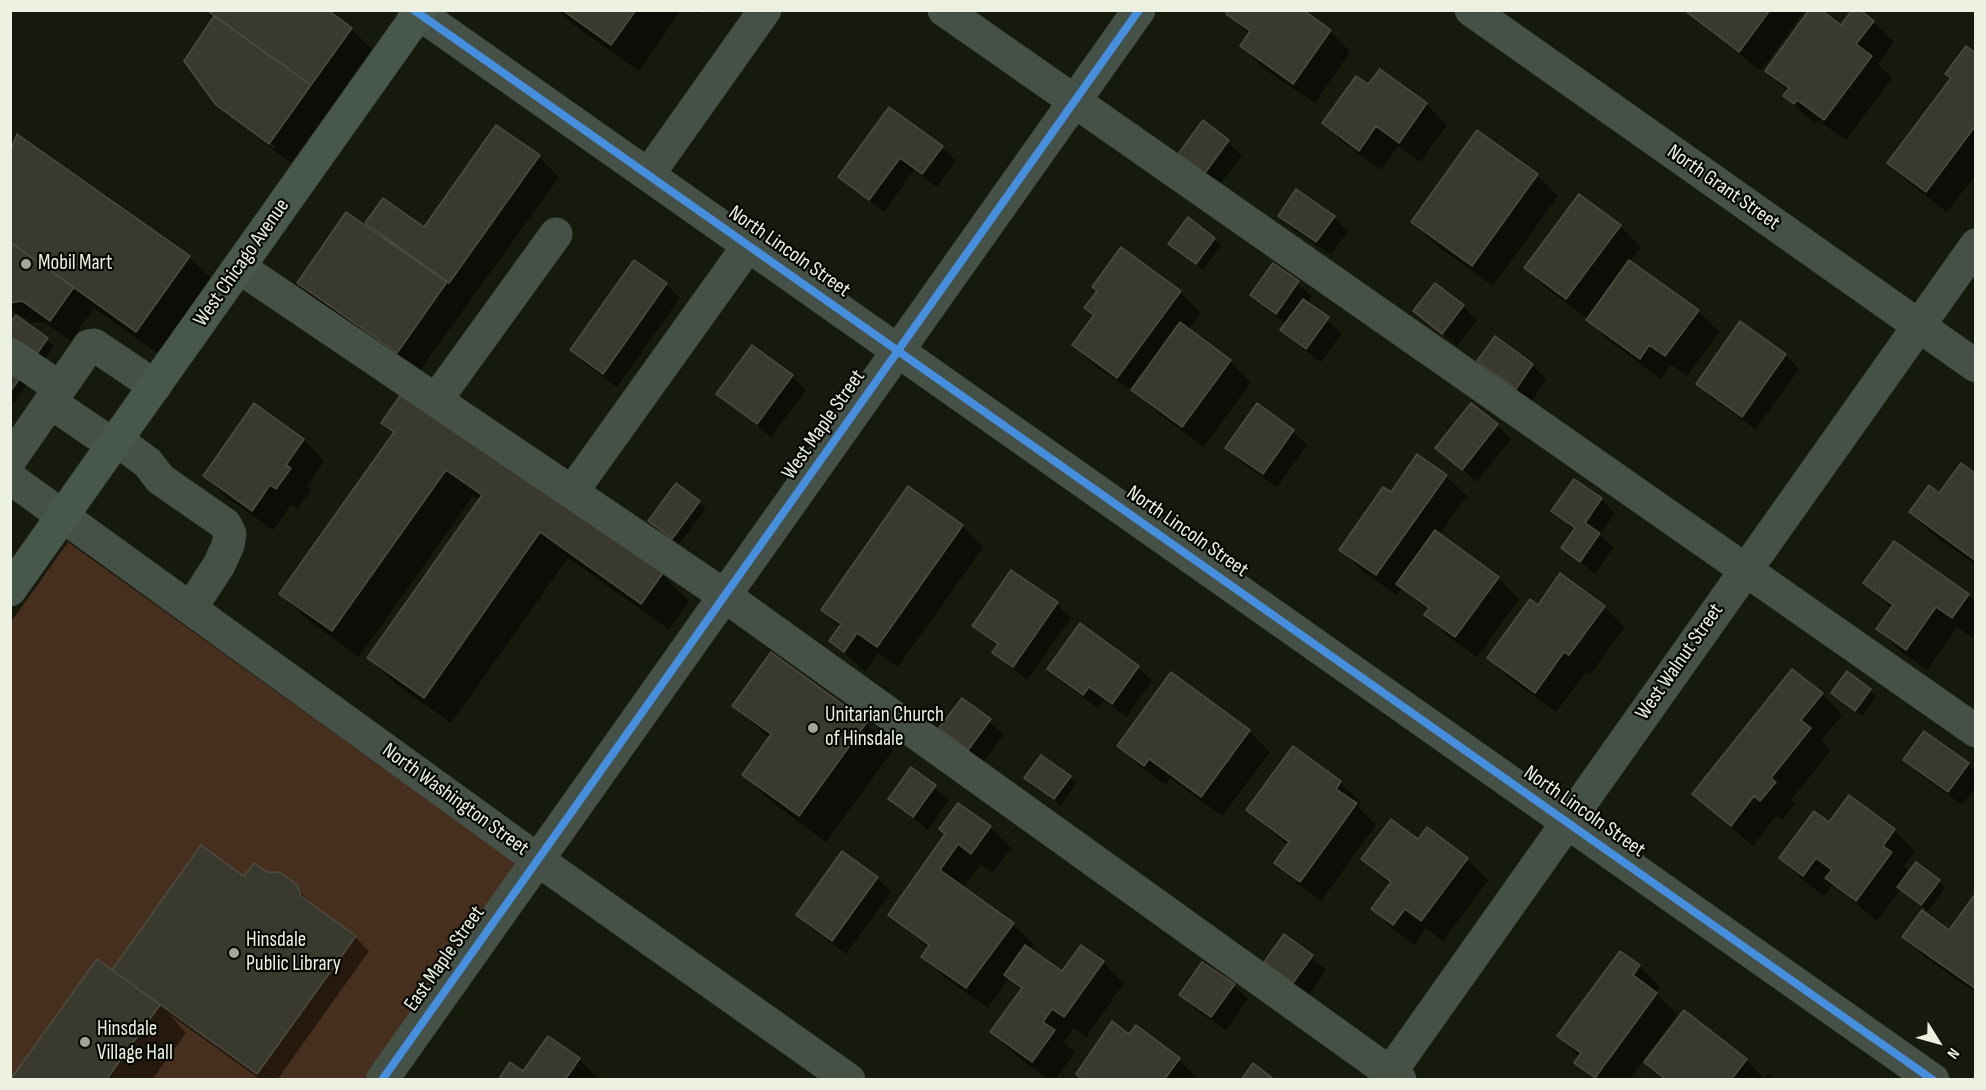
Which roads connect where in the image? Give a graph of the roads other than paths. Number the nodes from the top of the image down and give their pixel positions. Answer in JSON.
{"nodes":[{"id":1,"x":765,"y":10,"type":"edge"},
{"id":2,"x":944,"y":10,"type":"edge"},
{"id":3,"x":1139,"y":10,"type":"edge"},
{"id":4,"x":1471,"y":10,"type":"edge"},
{"id":5,"x":418,"y":12,"type":"edge"},
{"id":6,"x":1074,"y":102,"type":"junction"},
{"id":7,"x":648,"y":175,"type":"junction"},
{"id":8,"x":556,"y":234,"type":"dead end"},
{"id":9,"x":1976,"y":245,"type":"edge"},
{"id":10,"x":748,"y":246,"type":"junction"},
{"id":11,"x":239,"y":267,"type":"junction"},
{"id":12,"x":1918,"y":326,"type":"junction"},
{"id":13,"x":898,"y":351,"type":"junction"},
{"id":14,"x":10,"y":354,"type":"edge"},
{"id":15,"x":1976,"y":366,"type":"edge"},
{"id":16,"x":155,"y":386,"type":"junction"},
{"id":17,"x":55,"y":395,"type":"junction"},
{"id":18,"x":436,"y":400,"type":"junction"},
{"id":19,"x":115,"y":442,"type":"junction"},
{"id":20,"x":10,"y":460,"type":"edge"},
{"id":21,"x":10,"y":478,"type":"edge"},
{"id":22,"x":572,"y":492,"type":"junction"},
{"id":23,"x":63,"y":515,"type":"junction"},
{"id":24,"x":1745,"y":570,"type":"junction"},
{"id":25,"x":10,"y":590,"type":"edge"},
{"id":26,"x":725,"y":596,"type":"junction"},
{"id":27,"x":192,"y":608,"type":"junction"},
{"id":28,"x":1976,"y":731,"type":"edge"},
{"id":29,"x":1567,"y":822,"type":"junction"},
{"id":30,"x":538,"y":860,"type":"junction"},
{"id":31,"x":1391,"y":1077,"type":"edge"},
{"id":32,"x":382,"y":1080,"type":"edge"},
{"id":33,"x":849,"y":1080,"type":"edge"},
{"id":34,"x":1933,"y":1080,"type":"edge"}],
"edges":[{"from":1,"to":7,"type":"street"},
{"from":2,"to":6,"type":"street"},
{"from":3,"to":6,"type":"street","name":"West Maple Street"},
{"from":4,"to":12,"type":"street","name":"North Grant Street"},
{"from":5,"to":7,"type":"street","name":"North Lincoln Street"},
{"from":5,"to":11,"type":"main road","name":"West Chicago Avenue"},
{"from":6,"to":13,"type":"street","name":"West Maple Street"},
{"from":6,"to":24,"type":"street"},
{"from":7,"to":10,"type":"street","name":"North Lincoln Street"},
{"from":8,"to":18,"type":"street"},
{"from":9,"to":12,"type":"street","name":"West Walnut Street"},
{"from":10,"to":13,"type":"street","name":"North Lincoln Street"},
{"from":10,"to":22,"type":"street"},
{"from":11,"to":16,"type":"main road","name":"West Chicago Avenue"},
{"from":11,"to":18,"type":"street"},
{"from":12,"to":15,"type":"street","name":"North Grant Street"},
{"from":12,"to":24,"type":"street","name":"West Walnut Street"},
{"from":13,"to":26,"type":"street","name":"West Maple Street"},
{"from":13,"to":29,"type":"street","name":"North Lincoln Street"},
{"from":14,"to":17,"type":"street"},
{"from":16,"to":17,"type":"street"},
{"from":16,"to":19,"type":"main road","name":"West Chicago Avenue"},
{"from":17,"to":19,"type":"street"},
{"from":17,"to":20,"type":"street"},
{"from":18,"to":22,"type":"street"},
{"from":19,"to":23,"type":"main road","name":"West Chicago Avenue"},
{"from":19,"to":27,"type":"street"},
{"from":21,"to":23,"type":"street","name":"North Washington Street"},
{"from":22,"to":26,"type":"street"},
{"from":23,"to":25,"type":"main road","name":"West Chicago Avenue"},
{"from":23,"to":27,"type":"street","name":"North Washington Street"},
{"from":24,"to":28,"type":"street"},
{"from":24,"to":29,"type":"street","name":"West Walnut Street"},
{"from":26,"to":30,"type":"street","name":"West Maple Street"},
{"from":26,"to":31,"type":"street"},
{"from":27,"to":30,"type":"street","name":"North Washington Street"},
{"from":29,"to":31,"type":"street","name":"West Walnut Street"},
{"from":29,"to":34,"type":"street","name":"North Lincoln Street"},
{"from":30,"to":32,"type":"street","name":"East Maple Street"},
{"from":30,"to":33,"type":"street","name":"North Washington Street"}]}
